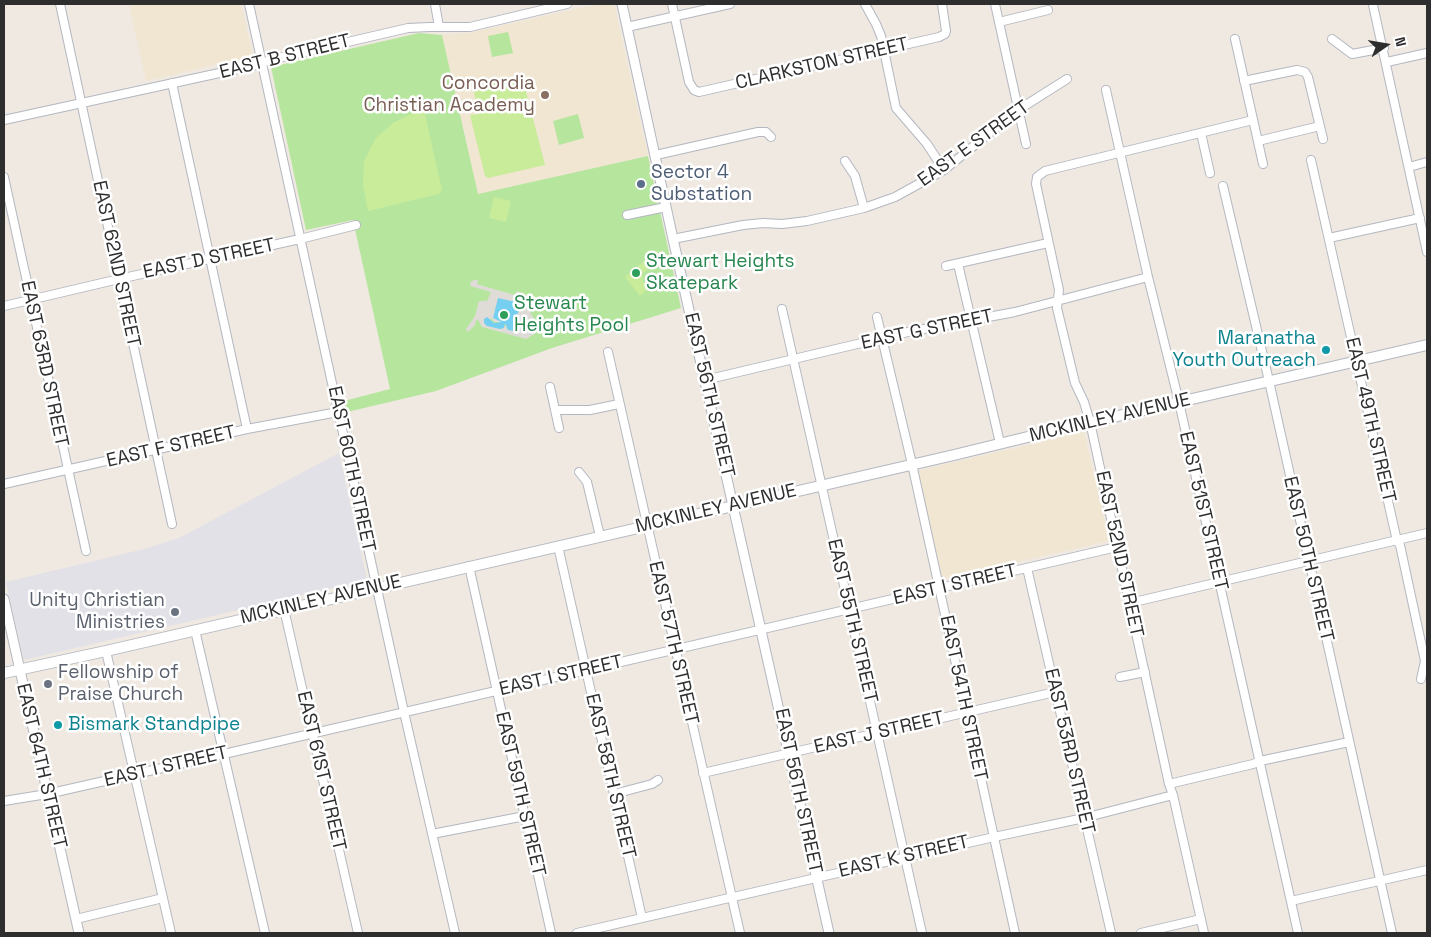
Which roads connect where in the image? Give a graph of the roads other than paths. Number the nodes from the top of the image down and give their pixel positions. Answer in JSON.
{"nodes":[{"id":1,"x":60,"y":4,"type":"edge"},
{"id":2,"x":249,"y":4,"type":"edge"},
{"id":3,"x":435,"y":4,"type":"edge"},
{"id":4,"x":567,"y":4,"type":"edge"},
{"id":5,"x":622,"y":4,"type":"edge"},
{"id":6,"x":672,"y":4,"type":"edge"},
{"id":7,"x":730,"y":4,"type":"edge"},
{"id":8,"x":865,"y":4,"type":"edge"},
{"id":9,"x":942,"y":4,"type":"edge"},
{"id":10,"x":995,"y":4,"type":"edge"},
{"id":11,"x":1373,"y":5,"type":"edge"},
{"id":12,"x":1048,"y":10,"type":"dead end"},
{"id":13,"x":674,"y":16,"type":"junction"},
{"id":14,"x":999,"y":22,"type":"junction"},
{"id":15,"x":439,"y":27,"type":"junction"},
{"id":16,"x":627,"y":27,"type":"junction"},
{"id":17,"x":1235,"y":39,"type":"dead end"},
{"id":18,"x":1332,"y":39,"type":"dead end"},
{"id":19,"x":1384,"y":48,"type":"junction"},
{"id":20,"x":884,"y":50,"type":"junction"},
{"id":21,"x":1427,"y":53,"type":"edge"},
{"id":22,"x":262,"y":62,"type":"junction"},
{"id":23,"x":1387,"y":62,"type":"junction"},
{"id":24,"x":1067,"y":79,"type":"dead end"},
{"id":25,"x":1244,"y":81,"type":"junction"},
{"id":26,"x":172,"y":83,"type":"junction"},
{"id":27,"x":1106,"y":90,"type":"dead end"},
{"id":28,"x":81,"y":104,"type":"junction"},
{"id":29,"x":1018,"y":110,"type":"junction"},
{"id":30,"x":4,"y":120,"type":"edge"},
{"id":31,"x":1253,"y":120,"type":"junction"},
{"id":32,"x":1320,"y":126,"type":"junction"},
{"id":33,"x":1201,"y":133,"type":"junction"},
{"id":34,"x":772,"y":137,"type":"dead end"},
{"id":35,"x":1323,"y":139,"type":"dead end"},
{"id":36,"x":1258,"y":141,"type":"junction"},
{"id":37,"x":1026,"y":144,"type":"dead end"},
{"id":38,"x":1120,"y":153,"type":"junction"},
{"id":39,"x":656,"y":155,"type":"junction"},
{"id":40,"x":1311,"y":160,"type":"dead end"},
{"id":41,"x":845,"y":161,"type":"dead end"},
{"id":42,"x":1427,"y":162,"type":"edge"},
{"id":43,"x":1263,"y":164,"type":"dead end"},
{"id":44,"x":1409,"y":166,"type":"junction"},
{"id":45,"x":944,"y":170,"type":"junction"},
{"id":46,"x":1210,"y":173,"type":"dead end"},
{"id":47,"x":4,"y":177,"type":"edge"},
{"id":48,"x":1223,"y":186,"type":"dead end"},
{"id":49,"x":666,"y":207,"type":"junction"},
{"id":50,"x":864,"y":208,"type":"junction"},
{"id":51,"x":628,"y":215,"type":"dead end"},
{"id":52,"x":1420,"y":218,"type":"junction"},
{"id":53,"x":356,"y":225,"type":"dead end"},
{"id":54,"x":1329,"y":238,"type":"junction"},
{"id":55,"x":673,"y":239,"type":"junction"},
{"id":56,"x":300,"y":240,"type":"junction"},
{"id":57,"x":1048,"y":243,"type":"junction"},
{"id":58,"x":1427,"y":252,"type":"edge"},
{"id":59,"x":210,"y":260,"type":"junction"},
{"id":60,"x":958,"y":264,"type":"junction"},
{"id":61,"x":946,"y":266,"type":"dead end"},
{"id":62,"x":1148,"y":277,"type":"junction"},
{"id":63,"x":119,"y":278,"type":"junction"},
{"id":64,"x":30,"y":300,"type":"junction"},
{"id":65,"x":1058,"y":301,"type":"junction"},
{"id":66,"x":4,"y":306,"type":"edge"},
{"id":67,"x":782,"y":310,"type":"dead end"},
{"id":68,"x":877,"y":317,"type":"dead end"},
{"id":69,"x":971,"y":319,"type":"junction"},
{"id":70,"x":882,"y":339,"type":"junction"},
{"id":71,"x":1427,"y":345,"type":"edge"},
{"id":72,"x":608,"y":352,"type":"dead end"},
{"id":73,"x":794,"y":360,"type":"junction"},
{"id":74,"x":1358,"y":361,"type":"junction"},
{"id":75,"x":705,"y":380,"type":"junction"},
{"id":76,"x":1269,"y":381,"type":"junction"},
{"id":77,"x":550,"y":387,"type":"dead end"},
{"id":78,"x":1179,"y":402,"type":"junction"},
{"id":79,"x":619,"y":404,"type":"junction"},
{"id":80,"x":555,"y":410,"type":"junction"},
{"id":81,"x":338,"y":412,"type":"junction"},
{"id":82,"x":1090,"y":422,"type":"junction"},
{"id":83,"x":559,"y":428,"type":"dead end"},
{"id":84,"x":247,"y":429,"type":"junction"},
{"id":85,"x":1000,"y":443,"type":"junction"},
{"id":86,"x":156,"y":451,"type":"junction"},
{"id":87,"x":912,"y":464,"type":"junction"},
{"id":88,"x":68,"y":470,"type":"junction"},
{"id":89,"x":579,"y":472,"type":"dead end"},
{"id":90,"x":4,"y":484,"type":"edge"},
{"id":91,"x":821,"y":485,"type":"junction"},
{"id":92,"x":734,"y":505,"type":"junction"},
{"id":93,"x":172,"y":524,"type":"dead end"},
{"id":94,"x":646,"y":525,"type":"junction"},
{"id":95,"x":1427,"y":533,"type":"edge"},
{"id":96,"x":600,"y":536,"type":"junction"},
{"id":97,"x":1397,"y":541,"type":"junction"},
{"id":98,"x":558,"y":546,"type":"junction"},
{"id":99,"x":1117,"y":547,"type":"junction"},
{"id":100,"x":86,"y":551,"type":"dead end"},
{"id":101,"x":1308,"y":562,"type":"junction"},
{"id":102,"x":469,"y":566,"type":"junction"},
{"id":103,"x":1027,"y":568,"type":"junction"},
{"id":104,"x":1219,"y":582,"type":"junction"},
{"id":105,"x":377,"y":587,"type":"junction"},
{"id":106,"x":939,"y":588,"type":"junction"},
{"id":107,"x":4,"y":599,"type":"edge"},
{"id":108,"x":1130,"y":603,"type":"junction"},
{"id":109,"x":284,"y":609,"type":"junction"},
{"id":110,"x":850,"y":609,"type":"junction"},
{"id":111,"x":762,"y":629,"type":"junction"},
{"id":112,"x":196,"y":630,"type":"junction"},
{"id":113,"x":675,"y":649,"type":"junction"},
{"id":114,"x":106,"y":651,"type":"junction"},
{"id":115,"x":19,"y":670,"type":"junction"},
{"id":116,"x":585,"y":670,"type":"junction"},
{"id":117,"x":1145,"y":672,"type":"junction"},
{"id":118,"x":4,"y":673,"type":"edge"},
{"id":119,"x":1120,"y":677,"type":"dead end"},
{"id":120,"x":1421,"y":679,"type":"dead end"},
{"id":121,"x":496,"y":690,"type":"junction"},
{"id":122,"x":1055,"y":692,"type":"junction"},
{"id":123,"x":404,"y":712,"type":"junction"},
{"id":124,"x":966,"y":713,"type":"junction"},
{"id":125,"x":312,"y":733,"type":"junction"},
{"id":126,"x":877,"y":733,"type":"junction"},
{"id":127,"x":1349,"y":742,"type":"junction"},
{"id":128,"x":790,"y":753,"type":"junction"},
{"id":129,"x":224,"y":754,"type":"junction"},
{"id":130,"x":1260,"y":761,"type":"junction"},
{"id":131,"x":703,"y":773,"type":"junction"},
{"id":132,"x":134,"y":774,"type":"junction"},
{"id":133,"x":658,"y":780,"type":"dead end"},
{"id":134,"x":1169,"y":784,"type":"junction"},
{"id":135,"x":47,"y":794,"type":"junction"},
{"id":136,"x":614,"y":794,"type":"junction"},
{"id":137,"x":1173,"y":795,"type":"junction"},
{"id":138,"x":4,"y":801,"type":"edge"},
{"id":139,"x":525,"y":816,"type":"junction"},
{"id":140,"x":1084,"y":818,"type":"junction"},
{"id":141,"x":432,"y":834,"type":"junction"},
{"id":142,"x":994,"y":836,"type":"junction"},
{"id":143,"x":905,"y":857,"type":"junction"},
{"id":144,"x":1427,"y":870,"type":"edge"},
{"id":145,"x":817,"y":878,"type":"junction"},
{"id":146,"x":1380,"y":881,"type":"junction"},
{"id":147,"x":732,"y":897,"type":"junction"},
{"id":148,"x":163,"y":898,"type":"junction"},
{"id":149,"x":1291,"y":901,"type":"junction"},
{"id":150,"x":642,"y":918,"type":"junction"},
{"id":151,"x":76,"y":919,"type":"junction"},
{"id":152,"x":1200,"y":919,"type":"junction"},
{"id":153,"x":79,"y":933,"type":"edge"},
{"id":154,"x":171,"y":933,"type":"edge"},
{"id":155,"x":265,"y":933,"type":"edge"},
{"id":156,"x":358,"y":933,"type":"edge"},
{"id":157,"x":455,"y":933,"type":"edge"},
{"id":158,"x":551,"y":933,"type":"edge"},
{"id":159,"x":577,"y":933,"type":"edge"},
{"id":160,"x":740,"y":933,"type":"edge"},
{"id":161,"x":829,"y":933,"type":"edge"},
{"id":162,"x":922,"y":933,"type":"edge"},
{"id":163,"x":1015,"y":933,"type":"edge"},
{"id":164,"x":1111,"y":933,"type":"edge"},
{"id":165,"x":1141,"y":933,"type":"edge"},
{"id":166,"x":1204,"y":933,"type":"edge"},
{"id":167,"x":1298,"y":933,"type":"edge"},
{"id":168,"x":1392,"y":933,"type":"edge"}],
"edges":[{"from":1,"to":28,"type":"street","name":"EAST 62ND STREET"},
{"from":2,"to":22,"type":"street","name":"EAST 60TH STREET"},
{"from":3,"to":15,"type":"street"},
{"from":4,"to":15,"type":"street","name":"EAST B STREET"},
{"from":5,"to":16,"type":"street","name":"EAST 56TH STREET"},
{"from":6,"to":13,"type":"street"},
{"from":7,"to":13,"type":"street"},
{"from":8,"to":20,"type":"street"},
{"from":9,"to":20,"type":"street","name":"CLARKSTON STREET"},
{"from":10,"to":14,"type":"street"},
{"from":11,"to":19,"type":"street"},
{"from":12,"to":14,"type":"street"},
{"from":13,"to":16,"type":"street"},
{"from":13,"to":20,"type":"street","name":"CLARKSTON STREET"},
{"from":14,"to":29,"type":"street"},
{"from":15,"to":22,"type":"street","name":"EAST B STREET"},
{"from":16,"to":39,"type":"street","name":"EAST 56TH STREET"},
{"from":17,"to":25,"type":"street"},
{"from":18,"to":19,"type":"street"},
{"from":19,"to":23,"type":"street"},
{"from":20,"to":45,"type":"street"},
{"from":21,"to":23,"type":"street"},
{"from":22,"to":26,"type":"street","name":"EAST B STREET"},
{"from":22,"to":56,"type":"street","name":"EAST 60TH STREET"},
{"from":23,"to":44,"type":"street"},
{"from":24,"to":29,"type":"street","name":"EAST E STREET"},
{"from":25,"to":31,"type":"street"},
{"from":25,"to":32,"type":"street"},
{"from":26,"to":28,"type":"street","name":"EAST B STREET"},
{"from":26,"to":59,"type":"street"},
{"from":27,"to":38,"type":"street","name":"EAST 51ST STREET"},
{"from":28,"to":30,"type":"street","name":"EAST B STREET"},
{"from":28,"to":63,"type":"street","name":"EAST 62ND STREET"},
{"from":29,"to":37,"type":"street"},
{"from":29,"to":45,"type":"street","name":"EAST E STREET"},
{"from":31,"to":33,"type":"street"},
{"from":31,"to":36,"type":"street"},
{"from":32,"to":35,"type":"street"},
{"from":32,"to":36,"type":"street"},
{"from":33,"to":38,"type":"street"},
{"from":33,"to":46,"type":"street"},
{"from":34,"to":39,"type":"street"},
{"from":36,"to":43,"type":"street"},
{"from":38,"to":57,"type":"street","name":"EAST 52ND STREET"},
{"from":38,"to":62,"type":"street","name":"EAST 51ST STREET"},
{"from":39,"to":49,"type":"street","name":"EAST 56TH STREET"},
{"from":40,"to":54,"type":"street","name":"EAST 49TH STREET"},
{"from":41,"to":50,"type":"street"},
{"from":42,"to":44,"type":"street"},
{"from":44,"to":52,"type":"street"},
{"from":45,"to":50,"type":"street","name":"EAST E STREET"},
{"from":47,"to":64,"type":"street","name":"EAST 63RD STREET"},
{"from":48,"to":76,"type":"street","name":"EAST 50TH STREET"},
{"from":49,"to":51,"type":"street"},
{"from":49,"to":55,"type":"street","name":"EAST 56TH STREET"},
{"from":50,"to":55,"type":"street","name":"EAST E STREET"},
{"from":52,"to":54,"type":"street"},
{"from":52,"to":58,"type":"street"},
{"from":53,"to":56,"type":"street","name":"EAST D STREET"},
{"from":54,"to":74,"type":"street","name":"EAST 49TH STREET"},
{"from":55,"to":75,"type":"street","name":"EAST 56TH STREET"},
{"from":56,"to":59,"type":"street","name":"EAST D STREET"},
{"from":56,"to":81,"type":"street","name":"EAST 60TH STREET"},
{"from":57,"to":60,"type":"street"},
{"from":57,"to":65,"type":"street","name":"EAST 52ND STREET"},
{"from":59,"to":63,"type":"street","name":"EAST D STREET"},
{"from":59,"to":84,"type":"street"},
{"from":60,"to":61,"type":"street"},
{"from":60,"to":69,"type":"street"},
{"from":62,"to":65,"type":"street","name":"EAST G STREET"},
{"from":62,"to":78,"type":"street","name":"EAST 51ST STREET"},
{"from":63,"to":64,"type":"street","name":"EAST D STREET"},
{"from":63,"to":86,"type":"street","name":"EAST 62ND STREET"},
{"from":64,"to":66,"type":"street","name":"EAST D STREET"},
{"from":64,"to":88,"type":"street","name":"EAST 63RD STREET"},
{"from":65,"to":69,"type":"street","name":"EAST G STREET"},
{"from":65,"to":82,"type":"street","name":"EAST 52ND STREET"},
{"from":67,"to":73,"type":"street","name":"EAST 55TH STREET"},
{"from":68,"to":70,"type":"street","name":"EAST 54TH STREET"},
{"from":69,"to":70,"type":"street","name":"EAST G STREET"},
{"from":69,"to":85,"type":"street"},
{"from":70,"to":73,"type":"street","name":"EAST G STREET"},
{"from":70,"to":87,"type":"street","name":"EAST 54TH STREET"},
{"from":71,"to":74,"type":"main road","name":"MCKINLEY AVENUE"},
{"from":72,"to":79,"type":"street","name":"EAST 57TH STREET"},
{"from":73,"to":75,"type":"street","name":"EAST G STREET"},
{"from":73,"to":91,"type":"street","name":"EAST 55TH STREET"},
{"from":74,"to":76,"type":"main road","name":"MCKINLEY AVENUE"},
{"from":74,"to":97,"type":"street","name":"EAST 49TH STREET"},
{"from":75,"to":92,"type":"street","name":"EAST 56TH STREET"},
{"from":76,"to":78,"type":"main road","name":"MCKINLEY AVENUE"},
{"from":76,"to":101,"type":"street","name":"EAST 50TH STREET"},
{"from":77,"to":80,"type":"street"},
{"from":78,"to":82,"type":"main road","name":"MCKINLEY AVENUE"},
{"from":78,"to":104,"type":"street","name":"EAST 51ST STREET"},
{"from":79,"to":80,"type":"street"},
{"from":79,"to":94,"type":"street","name":"EAST 57TH STREET"},
{"from":80,"to":83,"type":"street"},
{"from":81,"to":84,"type":"street","name":"EAST F STREET"},
{"from":81,"to":105,"type":"street","name":"EAST 60TH STREET"},
{"from":82,"to":85,"type":"main road","name":"MCKINLEY AVENUE"},
{"from":82,"to":99,"type":"street","name":"EAST 52ND STREET"},
{"from":84,"to":86,"type":"street","name":"EAST F STREET"},
{"from":85,"to":87,"type":"main road","name":"MCKINLEY AVENUE"},
{"from":86,"to":88,"type":"street","name":"EAST F STREET"},
{"from":86,"to":93,"type":"street","name":"EAST 62ND STREET"},
{"from":87,"to":91,"type":"main road","name":"MCKINLEY AVENUE"},
{"from":87,"to":106,"type":"street","name":"EAST 54TH STREET"},
{"from":88,"to":90,"type":"street","name":"EAST F STREET"},
{"from":88,"to":100,"type":"street","name":"EAST 63RD STREET"},
{"from":89,"to":96,"type":"street"},
{"from":91,"to":92,"type":"main road","name":"MCKINLEY AVENUE"},
{"from":91,"to":110,"type":"street","name":"EAST 55TH STREET"},
{"from":92,"to":94,"type":"main road","name":"MCKINLEY AVENUE"},
{"from":92,"to":111,"type":"street","name":"EAST 56TH STREET"},
{"from":94,"to":96,"type":"main road","name":"MCKINLEY AVENUE"},
{"from":94,"to":113,"type":"street","name":"EAST 57TH STREET"},
{"from":95,"to":97,"type":"street"},
{"from":96,"to":98,"type":"main road","name":"MCKINLEY AVENUE"},
{"from":97,"to":101,"type":"street"},
{"from":97,"to":120,"type":"street","name":"EAST 49TH STREET"},
{"from":98,"to":102,"type":"main road","name":"MCKINLEY AVENUE"},
{"from":98,"to":116,"type":"street","name":"EAST 58TH STREET"},
{"from":99,"to":103,"type":"street","name":"EAST I STREET"},
{"from":99,"to":108,"type":"street","name":"EAST 52ND STREET"},
{"from":101,"to":104,"type":"street"},
{"from":101,"to":127,"type":"street","name":"EAST 50TH STREET"},
{"from":102,"to":105,"type":"main road","name":"MCKINLEY AVENUE"},
{"from":102,"to":121,"type":"street","name":"EAST 59TH STREET"},
{"from":103,"to":106,"type":"street","name":"EAST I STREET"},
{"from":103,"to":122,"type":"street","name":"EAST 53RD STREET"},
{"from":104,"to":108,"type":"street"},
{"from":104,"to":130,"type":"street","name":"EAST 51ST STREET"},
{"from":105,"to":109,"type":"main road","name":"MCKINLEY AVENUE"},
{"from":105,"to":123,"type":"street","name":"EAST 60TH STREET"},
{"from":106,"to":110,"type":"street","name":"EAST I STREET"},
{"from":106,"to":124,"type":"street","name":"EAST 54TH STREET"},
{"from":107,"to":115,"type":"street","name":"EAST 64TH STREET"},
{"from":108,"to":117,"type":"street","name":"EAST 52ND STREET"},
{"from":109,"to":112,"type":"main road","name":"MCKINLEY AVENUE"},
{"from":109,"to":125,"type":"street","name":"EAST 61ST STREET"},
{"from":110,"to":111,"type":"street","name":"EAST I STREET"},
{"from":110,"to":126,"type":"street","name":"EAST 55TH STREET"},
{"from":111,"to":113,"type":"street","name":"EAST I STREET"},
{"from":111,"to":128,"type":"street","name":"EAST 56TH STREET"},
{"from":112,"to":114,"type":"main road","name":"MCKINLEY AVENUE"},
{"from":112,"to":129,"type":"street"},
{"from":113,"to":116,"type":"street","name":"EAST I STREET"},
{"from":113,"to":131,"type":"street","name":"EAST 57TH STREET"},
{"from":114,"to":115,"type":"main road","name":"MCKINLEY AVENUE"},
{"from":114,"to":132,"type":"street"},
{"from":115,"to":118,"type":"main road","name":"MCKINLEY AVENUE"},
{"from":115,"to":135,"type":"street","name":"EAST 64TH STREET"},
{"from":116,"to":121,"type":"street","name":"EAST I STREET"},
{"from":116,"to":136,"type":"street","name":"EAST 58TH STREET"},
{"from":117,"to":119,"type":"street"},
{"from":117,"to":134,"type":"street","name":"EAST 52ND STREET"},
{"from":121,"to":123,"type":"street","name":"EAST I STREET"},
{"from":121,"to":139,"type":"street","name":"EAST 59TH STREET"},
{"from":122,"to":124,"type":"street","name":"EAST J STREET"},
{"from":122,"to":140,"type":"street","name":"EAST 53RD STREET"},
{"from":123,"to":125,"type":"street","name":"EAST I STREET"},
{"from":123,"to":141,"type":"street","name":"EAST 60TH STREET"},
{"from":124,"to":126,"type":"street","name":"EAST J STREET"},
{"from":124,"to":142,"type":"street","name":"EAST 54TH STREET"},
{"from":125,"to":129,"type":"street","name":"EAST I STREET"},
{"from":125,"to":156,"type":"street","name":"EAST 61ST STREET"},
{"from":126,"to":128,"type":"street","name":"EAST J STREET"},
{"from":126,"to":143,"type":"street","name":"EAST 55TH STREET"},
{"from":127,"to":130,"type":"street"},
{"from":127,"to":146,"type":"street","name":"EAST 50TH STREET"},
{"from":128,"to":131,"type":"street","name":"EAST J STREET"},
{"from":128,"to":145,"type":"street","name":"EAST 56TH STREET"},
{"from":129,"to":132,"type":"street","name":"EAST I STREET"},
{"from":129,"to":155,"type":"street"},
{"from":130,"to":134,"type":"street"},
{"from":130,"to":149,"type":"street","name":"EAST 51ST STREET"},
{"from":131,"to":147,"type":"street","name":"EAST 57TH STREET"},
{"from":132,"to":135,"type":"street","name":"EAST I STREET"},
{"from":132,"to":148,"type":"street"},
{"from":133,"to":136,"type":"street"},
{"from":134,"to":137,"type":"street","name":"EAST 52ND STREET"},
{"from":135,"to":138,"type":"street","name":"EAST I STREET"},
{"from":135,"to":151,"type":"street","name":"EAST 64TH STREET"},
{"from":136,"to":150,"type":"street","name":"EAST 58TH STREET"},
{"from":137,"to":140,"type":"street","name":"EAST K STREET"},
{"from":137,"to":152,"type":"street","name":"EAST 52ND STREET"},
{"from":139,"to":141,"type":"street"},
{"from":139,"to":158,"type":"street","name":"EAST 59TH STREET"},
{"from":140,"to":142,"type":"street","name":"EAST K STREET"},
{"from":140,"to":164,"type":"street","name":"EAST 53RD STREET"},
{"from":141,"to":157,"type":"street","name":"EAST 60TH STREET"},
{"from":142,"to":143,"type":"street","name":"EAST K STREET"},
{"from":142,"to":163,"type":"street","name":"EAST 54TH STREET"},
{"from":143,"to":145,"type":"street","name":"EAST K STREET"},
{"from":143,"to":162,"type":"street","name":"EAST 55TH STREET"},
{"from":144,"to":146,"type":"street"},
{"from":145,"to":147,"type":"street","name":"EAST K STREET"},
{"from":145,"to":161,"type":"street","name":"EAST 56TH STREET"},
{"from":146,"to":149,"type":"street"},
{"from":146,"to":168,"type":"street","name":"EAST 50TH STREET"},
{"from":147,"to":150,"type":"street","name":"EAST K STREET"},
{"from":147,"to":160,"type":"street","name":"EAST 57TH STREET"},
{"from":148,"to":151,"type":"street"},
{"from":148,"to":154,"type":"street"},
{"from":149,"to":167,"type":"street","name":"EAST 51ST STREET"},
{"from":150,"to":159,"type":"street","name":"EAST K STREET"},
{"from":151,"to":153,"type":"street","name":"EAST 64TH STREET"},
{"from":152,"to":165,"type":"street"},
{"from":152,"to":166,"type":"street","name":"EAST 52ND STREET"}]}
